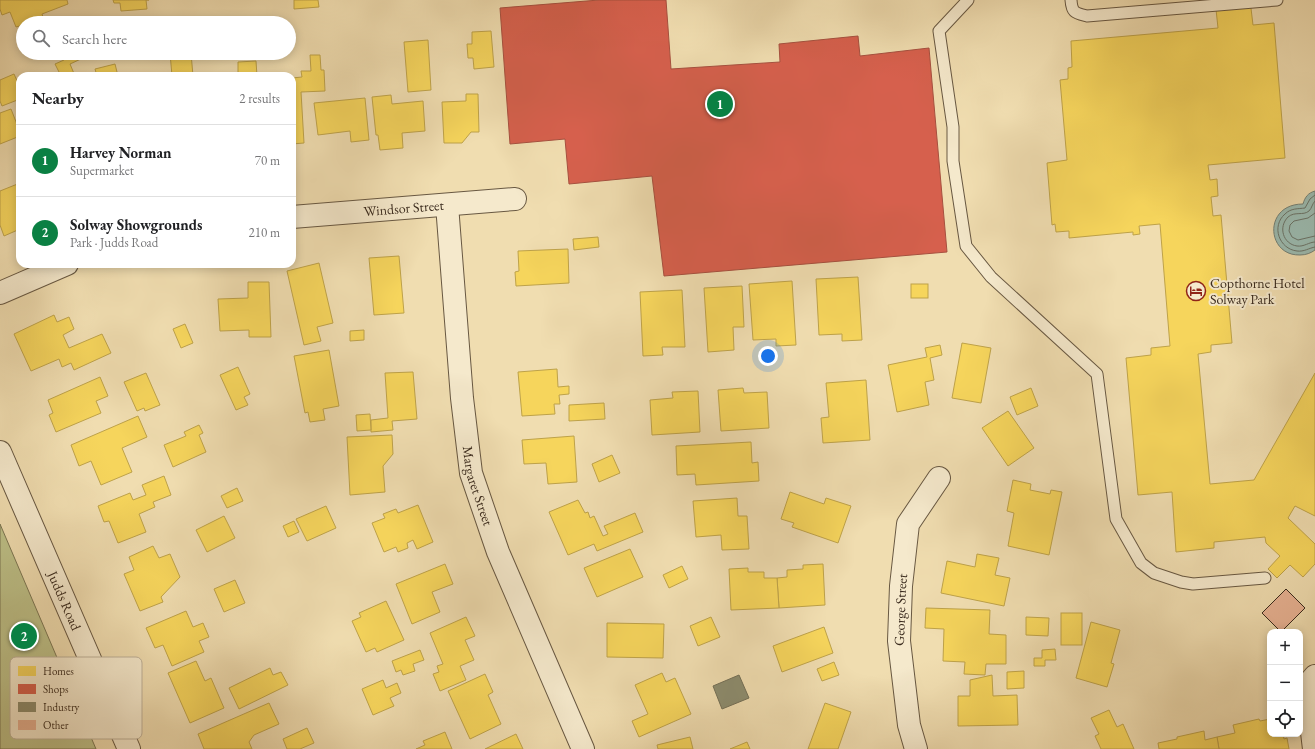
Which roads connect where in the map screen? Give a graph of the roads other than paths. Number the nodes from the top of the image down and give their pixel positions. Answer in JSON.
{"nodes":[{"id":1,"x":968,"y":0,"type":"edge"},
{"id":2,"x":1071,"y":0,"type":"edge"},
{"id":3,"x":1277,"y":0,"type":"edge"},
{"id":4,"x":515,"y":199,"type":"dead end"},
{"id":5,"x":447,"y":205,"type":"junction"},
{"id":6,"x":296,"y":217,"type":"edge"},
{"id":7,"x":58,"y":268,"type":"edge"},
{"id":8,"x":0,"y":293,"type":"edge"},
{"id":9,"x":2,"y":463,"type":"edge"},
{"id":10,"x":939,"y":478,"type":"dead end"},
{"id":11,"x":1265,"y":578,"type":"dead end"},
{"id":12,"x":88,"y":657,"type":"edge"},
{"id":13,"x":1315,"y":676,"type":"edge"},
{"id":14,"x":125,"y":739,"type":"edge"},
{"id":15,"x":129,"y":749,"type":"edge"},
{"id":16,"x":582,"y":749,"type":"edge"},
{"id":17,"x":916,"y":749,"type":"edge"},
{"id":18,"x":1314,"y":749,"type":"edge"}],
"edges":[{"from":1,"to":11,"type":"lane"},
{"from":2,"to":3,"type":"lane"},
{"from":4,"to":5,"type":"street","name":"Windsor Street"},
{"from":5,"to":6,"type":"street","name":"Windsor Street"},
{"from":5,"to":16,"type":"street","name":"Margaret Street"},
{"from":7,"to":8,"type":"street"},
{"from":9,"to":12,"type":"street","name":"Judds Road"},
{"from":10,"to":17,"type":"street","name":"George Street"},
{"from":13,"to":18,"type":"street"},
{"from":14,"to":15,"type":"street","name":"Judds Road"}]}
